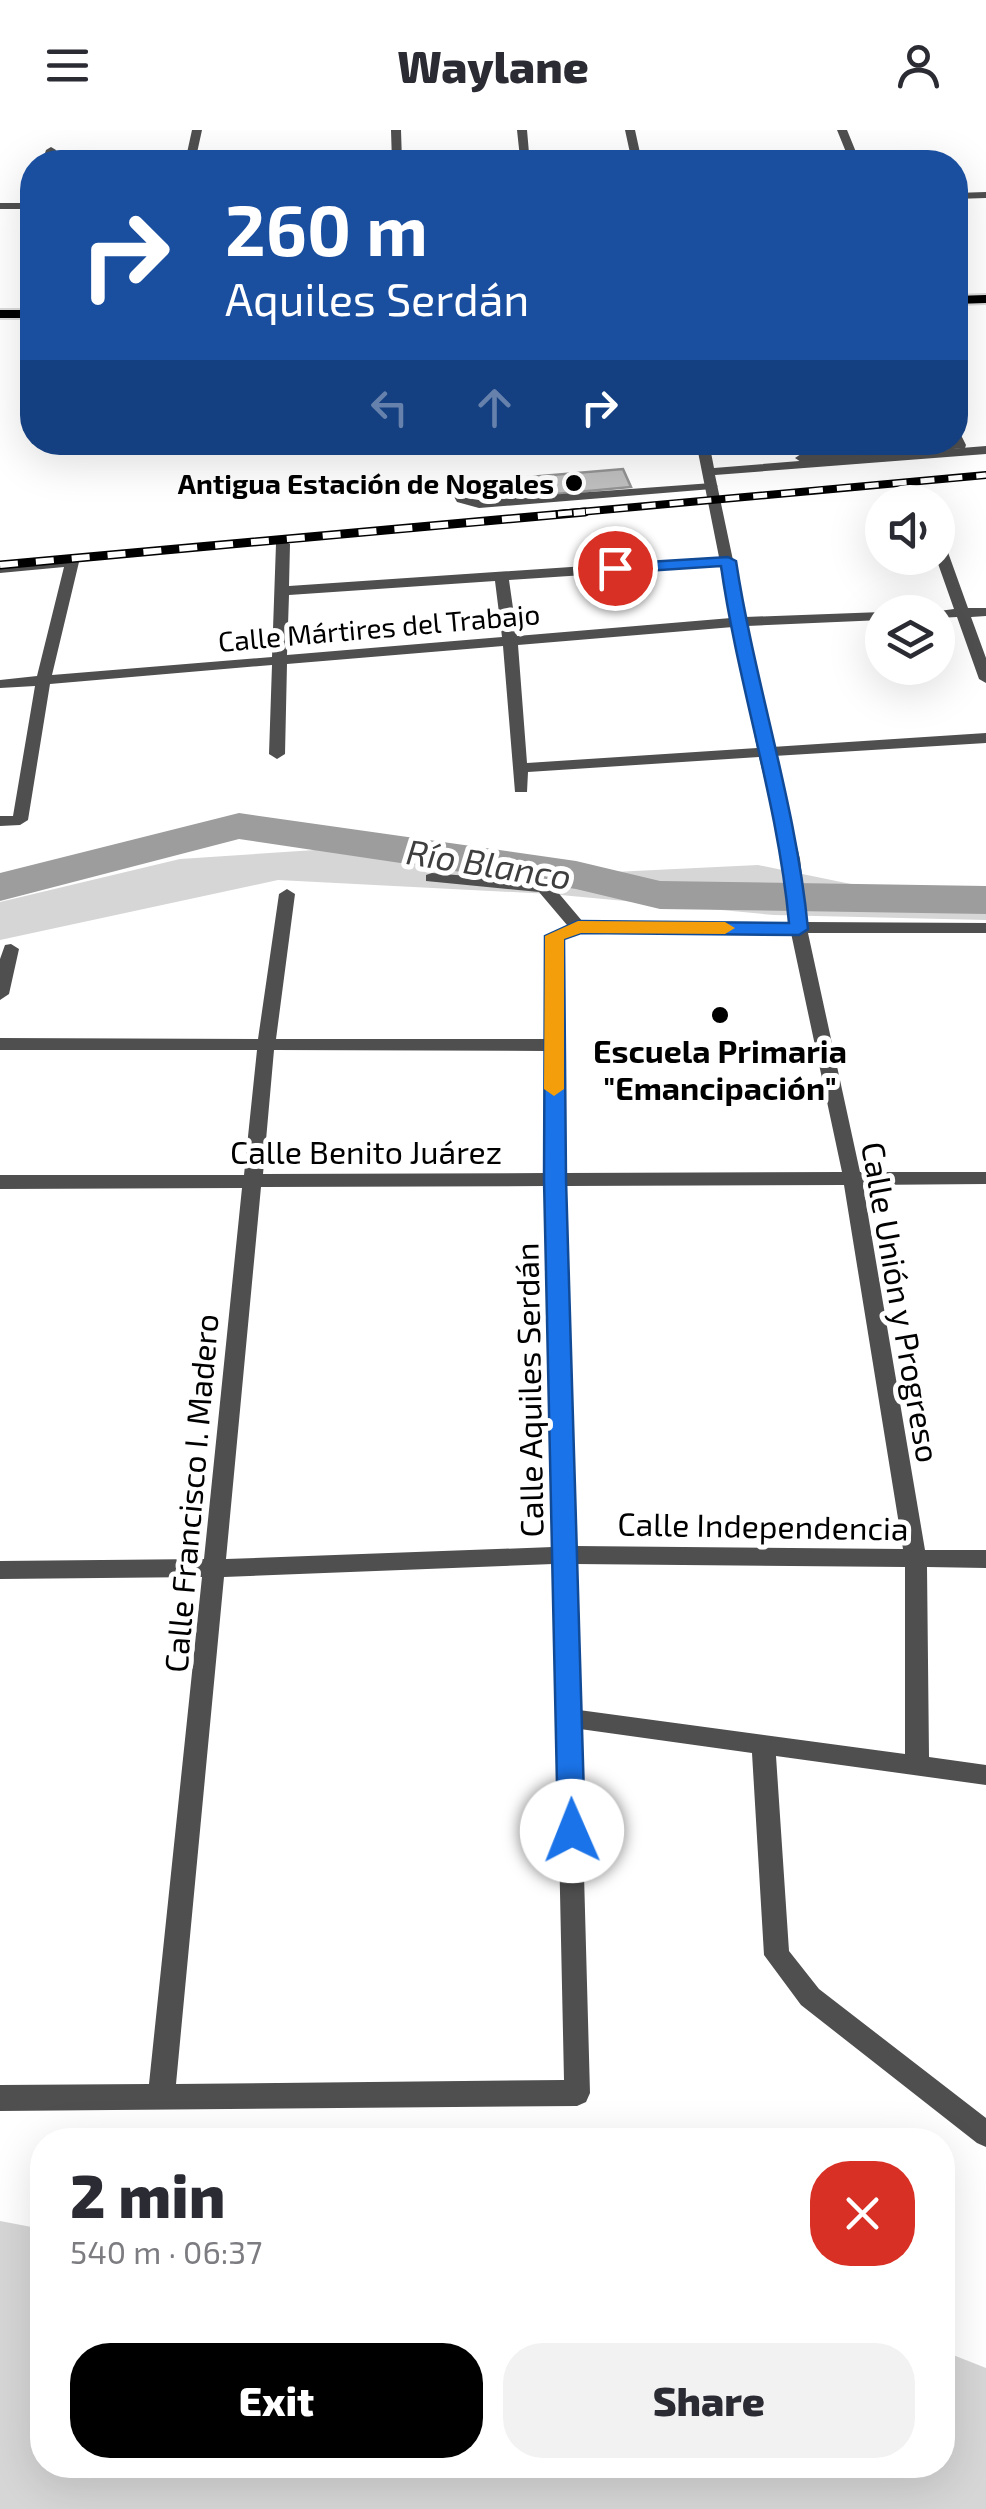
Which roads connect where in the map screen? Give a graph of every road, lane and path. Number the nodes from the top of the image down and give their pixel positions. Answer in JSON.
{"nodes":[{"id":1,"x":705,"y":455,"type":"edge"},
{"id":2,"x":800,"y":455,"type":"edge"},
{"id":3,"x":852,"y":455,"type":"edge"},
{"id":4,"x":909,"y":455,"type":"edge"},
{"id":5,"x":802,"y":462,"type":"junction"},
{"id":6,"x":452,"y":484,"type":"dead end"},
{"id":7,"x":712,"y":484,"type":"junction"},
{"id":8,"x":283,"y":544,"type":"dead end"},
{"id":9,"x":728,"y":561,"type":"junction"},
{"id":10,"x":0,"y":568,"type":"edge"},
{"id":11,"x":948,"y":575,"type":"edge"},
{"id":12,"x":501,"y":576,"type":"junction"},
{"id":13,"x":284,"y":591,"type":"junction"},
{"id":14,"x":986,"y":612,"type":"edge"},
{"id":15,"x":955,"y":613,"type":"edge"},
{"id":16,"x":961,"y":613,"type":"junction"},
{"id":17,"x":865,"y":617,"type":"edge"},
{"id":18,"x":737,"y":622,"type":"junction"},
{"id":19,"x":510,"y":640,"type":"junction"},
{"id":20,"x":278,"y":662,"type":"junction"},
{"id":21,"x":986,"y":679,"type":"edge"},
{"id":22,"x":43,"y":681,"type":"junction"},
{"id":23,"x":0,"y":684,"type":"edge"},
{"id":24,"x":986,"y":738,"type":"edge"},
{"id":25,"x":765,"y":750,"type":"junction"},
{"id":26,"x":277,"y":754,"type":"dead end"},
{"id":27,"x":522,"y":768,"type":"junction"},
{"id":28,"x":521,"y":789,"type":"dead end"},
{"id":29,"x":0,"y":822,"type":"edge"},
{"id":30,"x":432,"y":878,"type":"dead end"},
{"id":31,"x":287,"y":894,"type":"dead end"},
{"id":32,"x":798,"y":921,"type":"junction"},
{"id":33,"x":986,"y":928,"type":"edge"},
{"id":34,"x":571,"y":929,"type":"junction"},
{"id":35,"x":11,"y":950,"type":"dead end"},
{"id":36,"x":0,"y":994,"type":"edge"},
{"id":37,"x":0,"y":1044,"type":"edge"},
{"id":38,"x":266,"y":1045,"type":"junction"},
{"id":39,"x":553,"y":1045,"type":"junction"},
{"id":40,"x":852,"y":1177,"type":"junction"},
{"id":41,"x":986,"y":1178,"type":"edge"},
{"id":42,"x":555,"y":1179,"type":"junction"},
{"id":43,"x":0,"y":1182,"type":"edge"},
{"id":44,"x":252,"y":1182,"type":"junction"},
{"id":45,"x":564,"y":1555,"type":"junction"},
{"id":46,"x":916,"y":1559,"type":"junction"},
{"id":47,"x":986,"y":1559,"type":"edge"},
{"id":48,"x":217,"y":1568,"type":"junction"},
{"id":49,"x":0,"y":1570,"type":"edge"},
{"id":50,"x":569,"y":1718,"type":"junction"},
{"id":51,"x":763,"y":1742,"type":"junction"},
{"id":52,"x":917,"y":1765,"type":"junction"},
{"id":53,"x":986,"y":1775,"type":"edge"},
{"id":54,"x":0,"y":2098,"type":"edge"},
{"id":55,"x":161,"y":2098,"type":"junction"},
{"id":56,"x":986,"y":2134,"type":"edge"}],
"edges":[{"from":1,"to":7,"type":"street","name":"Calle Unión y Progreso"},
{"from":2,"to":5,"type":"street"},
{"from":3,"to":5,"type":"street"},
{"from":4,"to":5,"type":"street"},
{"from":5,"to":7,"type":"street"},
{"from":6,"to":7,"type":"lane"},
{"from":7,"to":9,"type":"street","name":"Calle Unión y Progreso"},
{"from":8,"to":13,"type":"street"},
{"from":9,"to":12,"type":"street"},
{"from":9,"to":18,"type":"street","name":"Calle Unión y Progreso"},
{"from":10,"to":22,"type":"street"},
{"from":11,"to":16,"type":"street"},
{"from":12,"to":13,"type":"street"},
{"from":12,"to":19,"type":"street"},
{"from":13,"to":20,"type":"street"},
{"from":14,"to":16,"type":"street"},
{"from":15,"to":16,"type":"street"},
{"from":16,"to":21,"type":"street"},
{"from":17,"to":18,"type":"street","name":"Calle Mártires del Trabajo"},
{"from":18,"to":19,"type":"street","name":"Calle Mártires del Trabajo"},
{"from":18,"to":25,"type":"street","name":"Calle Unión y Progreso"},
{"from":19,"to":20,"type":"street","name":"Calle Mártires del Trabajo"},
{"from":19,"to":27,"type":"street"},
{"from":20,"to":22,"type":"street","name":"Calle Mártires del Trabajo"},
{"from":20,"to":26,"type":"street"},
{"from":22,"to":23,"type":"street","name":"Calle Mártires del Trabajo"},
{"from":22,"to":29,"type":"street"},
{"from":24,"to":25,"type":"street"},
{"from":25,"to":27,"type":"street"},
{"from":25,"to":32,"type":"street","name":"Calle Unión y Progreso"},
{"from":27,"to":28,"type":"street"},
{"from":30,"to":34,"type":"street"},
{"from":31,"to":38,"type":"street","name":"Calle Francisco I. Madero"},
{"from":32,"to":33,"type":"street"},
{"from":32,"to":34,"type":"street"},
{"from":32,"to":40,"type":"street","name":"Calle Unión y Progreso"},
{"from":34,"to":39,"type":"street","name":"Calle Aquiles Serdán"},
{"from":35,"to":36,"type":"street"},
{"from":37,"to":38,"type":"street"},
{"from":38,"to":39,"type":"street"},
{"from":38,"to":44,"type":"street","name":"Calle Francisco I. Madero"},
{"from":39,"to":42,"type":"street","name":"Calle Aquiles Serdán"},
{"from":40,"to":41,"type":"street","name":"Calle Benito Juárez"},
{"from":40,"to":42,"type":"street","name":"Calle Benito Juárez"},
{"from":40,"to":46,"type":"street","name":"Calle Unión y Progreso"},
{"from":42,"to":44,"type":"street","name":"Calle Benito Juárez"},
{"from":42,"to":45,"type":"street","name":"Calle Aquiles Serdán"},
{"from":43,"to":44,"type":"street","name":"Calle Benito Juárez"},
{"from":44,"to":48,"type":"street","name":"Calle Francisco I. Madero"},
{"from":45,"to":46,"type":"street","name":"Calle Independencia"},
{"from":45,"to":48,"type":"street","name":"Calle Independencia"},
{"from":45,"to":50,"type":"street","name":"Calle Aquiles Serdán"},
{"from":46,"to":47,"type":"street","name":"Calle Independencia"},
{"from":46,"to":52,"type":"street","name":"Calle Unión y Progreso"},
{"from":48,"to":49,"type":"street","name":"Calle Independencia"},
{"from":48,"to":55,"type":"street","name":"Calle Francisco I. Madero"},
{"from":50,"to":51,"type":"street"},
{"from":50,"to":55,"type":"street","name":"Calle Aquiles Serdán"},
{"from":51,"to":52,"type":"street"},
{"from":51,"to":56,"type":"street"},
{"from":52,"to":53,"type":"street"},
{"from":54,"to":55,"type":"street"}]}
